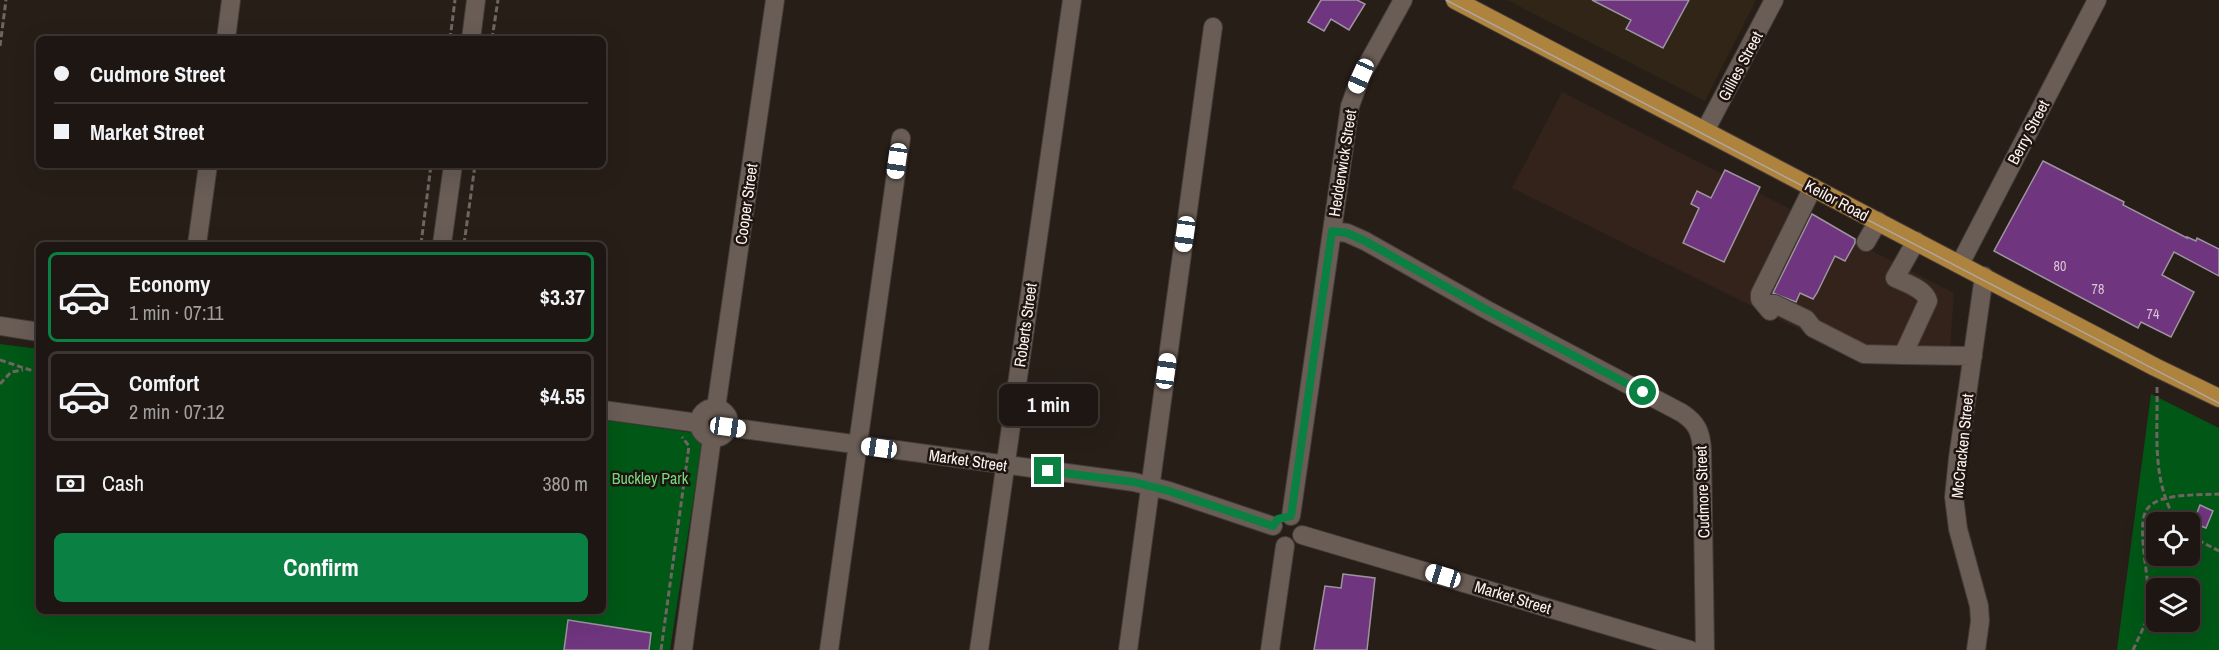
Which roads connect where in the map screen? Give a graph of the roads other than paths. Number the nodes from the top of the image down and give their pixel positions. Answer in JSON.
{"nodes":[{"id":1,"x":231,"y":0,"type":"edge"},
{"id":2,"x":476,"y":0,"type":"edge"},
{"id":3,"x":775,"y":0,"type":"edge"},
{"id":4,"x":1072,"y":0,"type":"edge"},
{"id":5,"x":1403,"y":0,"type":"edge"},
{"id":6,"x":1455,"y":0,"type":"edge"},
{"id":7,"x":1774,"y":0,"type":"edge"},
{"id":8,"x":2097,"y":0,"type":"edge"},
{"id":9,"x":1213,"y":27,"type":"dead end"},
{"id":10,"x":226,"y":36,"type":"edge"},
{"id":11,"x":471,"y":36,"type":"edge"},
{"id":12,"x":1705,"y":131,"type":"junction"},
{"id":13,"x":901,"y":138,"type":"dead end"},
{"id":14,"x":208,"y":168,"type":"edge"},
{"id":15,"x":453,"y":168,"type":"edge"},
{"id":16,"x":1813,"y":187,"type":"junction"},
{"id":17,"x":1878,"y":221,"type":"junction"},
{"id":18,"x":1332,"y":231,"type":"junction"},
{"id":19,"x":1916,"y":241,"type":"junction"},
{"id":20,"x":197,"y":242,"type":"edge"},
{"id":21,"x":442,"y":242,"type":"edge"},
{"id":22,"x":1866,"y":242,"type":"dead end"},
{"id":23,"x":1960,"y":264,"type":"junction"},
{"id":24,"x":1984,"y":276,"type":"junction"},
{"id":25,"x":0,"y":326,"type":"edge"},
{"id":26,"x":36,"y":332,"type":"edge"},
{"id":27,"x":1903,"y":355,"type":"junction"},
{"id":28,"x":1973,"y":356,"type":"junction"},
{"id":29,"x":2217,"y":393,"type":"edge"},
{"id":30,"x":716,"y":408,"type":"junction"},
{"id":31,"x":606,"y":410,"type":"edge"},
{"id":32,"x":698,"y":423,"type":"junction"},
{"id":33,"x":728,"y":427,"type":"junction"},
{"id":34,"x":712,"y":438,"type":"junction"},
{"id":35,"x":858,"y":445,"type":"junction"},
{"id":36,"x":1005,"y":465,"type":"junction"},
{"id":37,"x":1150,"y":486,"type":"junction"},
{"id":38,"x":1291,"y":516,"type":"junction"},
{"id":39,"x":1273,"y":526,"type":"junction"},
{"id":40,"x":1302,"y":535,"type":"junction"},
{"id":41,"x":1285,"y":546,"type":"junction"},
{"id":42,"x":682,"y":650,"type":"edge"},
{"id":43,"x":830,"y":650,"type":"edge"},
{"id":44,"x":978,"y":650,"type":"edge"},
{"id":45,"x":1128,"y":650,"type":"edge"},
{"id":46,"x":1270,"y":650,"type":"edge"},
{"id":47,"x":1690,"y":650,"type":"edge"},
{"id":48,"x":1705,"y":650,"type":"edge"},
{"id":49,"x":1976,"y":650,"type":"edge"}],
"edges":[{"from":1,"to":10,"type":"street"},
{"from":2,"to":11,"type":"street"},
{"from":3,"to":30,"type":"street","name":"Cooper Street"},
{"from":4,"to":36,"type":"street","name":"Roberts Street"},
{"from":5,"to":18,"type":"street","name":"Hedderwick Street"},
{"from":6,"to":12,"type":"main road","name":"Keilor Road"},
{"from":7,"to":12,"type":"street","name":"Gillies Street"},
{"from":8,"to":23,"type":"street","name":"Berry Street"},
{"from":9,"to":37,"type":"street"},
{"from":12,"to":16,"type":"main road","name":"Keilor Road"},
{"from":13,"to":35,"type":"street"},
{"from":14,"to":20,"type":"street"},
{"from":15,"to":21,"type":"street"},
{"from":16,"to":17,"type":"main road","name":"Keilor Road"},
{"from":16,"to":27,"type":"street"},
{"from":17,"to":19,"type":"main road","name":"Keilor Road"},
{"from":17,"to":22,"type":"street"},
{"from":18,"to":38,"type":"street","name":"Hedderwick Street"},
{"from":18,"to":48,"type":"street","name":"Cudmore Street"},
{"from":19,"to":23,"type":"main road","name":"Keilor Road"},
{"from":19,"to":27,"type":"street"},
{"from":23,"to":24,"type":"main road","name":"Keilor Road"},
{"from":24,"to":28,"type":"street","name":"McCracken Street"},
{"from":24,"to":29,"type":"main road","name":"Keilor Road"},
{"from":25,"to":26,"type":"street"},
{"from":27,"to":28,"type":"street"},
{"from":28,"to":49,"type":"street","name":"McCracken Street"},
{"from":30,"to":32,"type":"street"},
{"from":30,"to":33,"type":"street"},
{"from":31,"to":32,"type":"street"},
{"from":32,"to":34,"type":"street"},
{"from":33,"to":34,"type":"street"},
{"from":33,"to":35,"type":"street","name":"Market Street"},
{"from":34,"to":42,"type":"street"},
{"from":35,"to":36,"type":"street","name":"Market Street"},
{"from":35,"to":43,"type":"street"},
{"from":36,"to":37,"type":"street","name":"Market Street"},
{"from":36,"to":44,"type":"street","name":"Roberts Street"},
{"from":37,"to":39,"type":"street","name":"Market Street"},
{"from":37,"to":45,"type":"street"},
{"from":38,"to":39,"type":"street"},
{"from":38,"to":40,"type":"street"},
{"from":39,"to":41,"type":"street"},
{"from":40,"to":41,"type":"street"},
{"from":40,"to":47,"type":"street","name":"Market Street"},
{"from":41,"to":46,"type":"street"}]}
